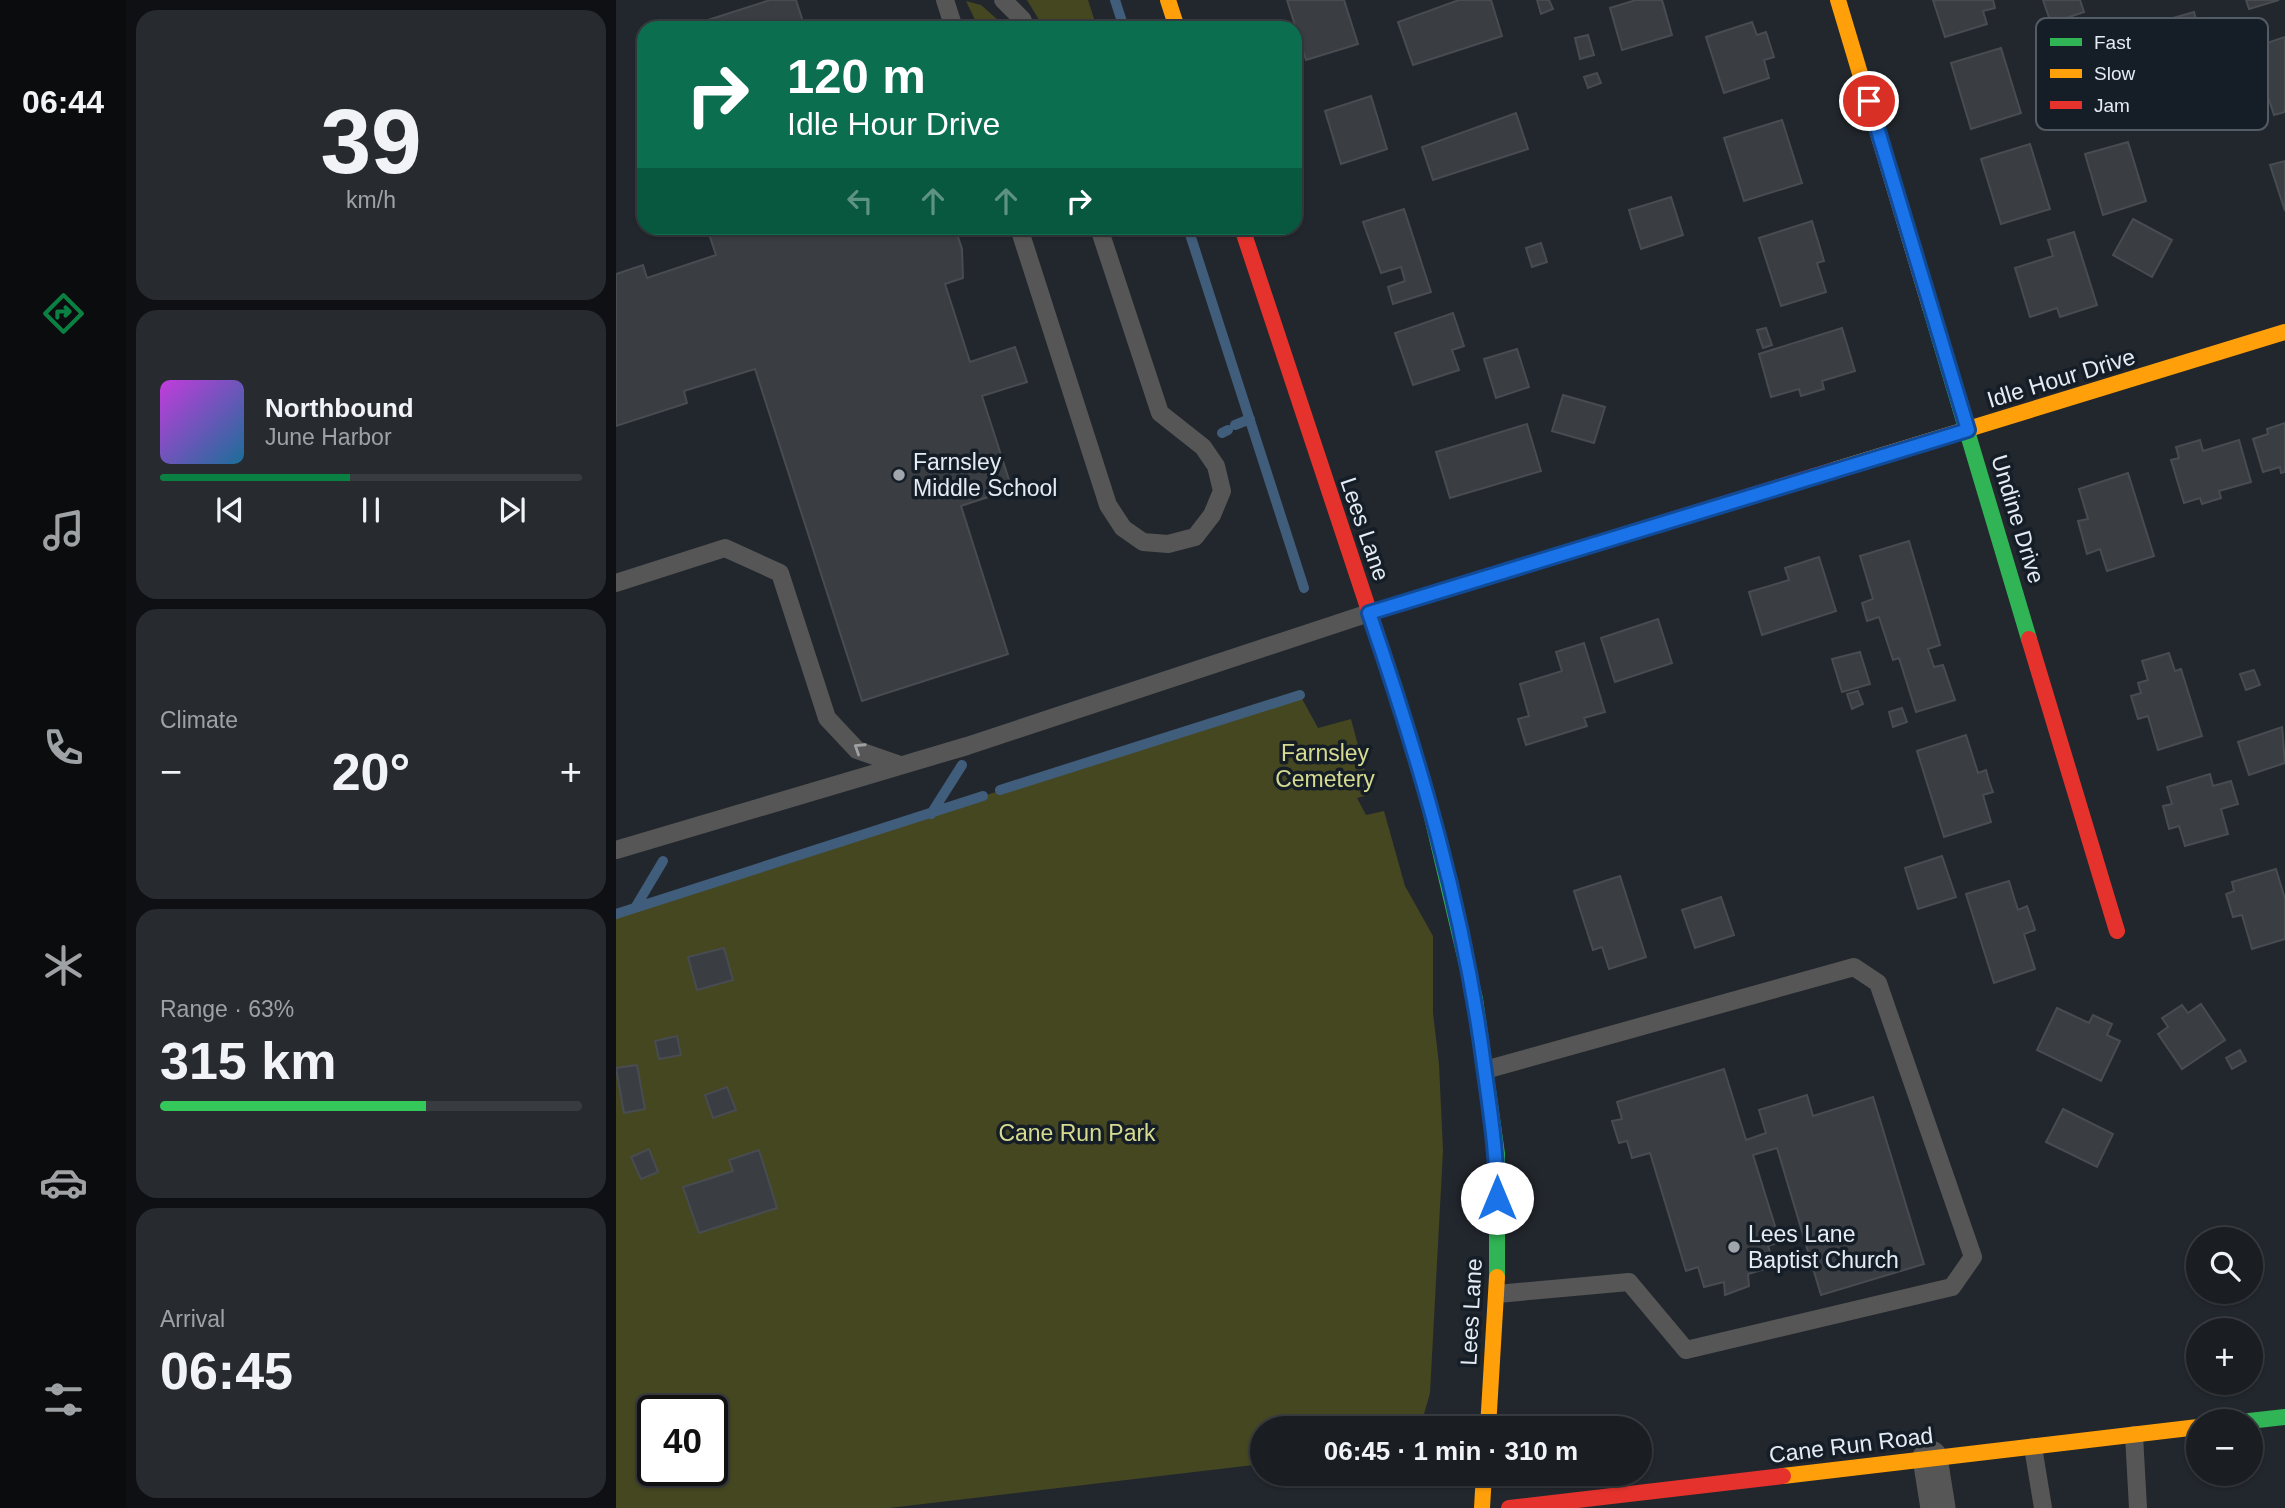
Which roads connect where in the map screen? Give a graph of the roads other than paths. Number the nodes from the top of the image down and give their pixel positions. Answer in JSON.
{"nodes":[{"id":1,"x":946,"y":0,"type":"edge"},
{"id":2,"x":1003,"y":0,"type":"edge"},
{"id":3,"x":1168,"y":0,"type":"edge"},
{"id":4,"x":1838,"y":0,"type":"edge"},
{"id":5,"x":952,"y":21,"type":"edge"},
{"id":6,"x":1020,"y":21,"type":"edge"},
{"id":7,"x":1175,"y":21,"type":"edge"},
{"id":8,"x":1021,"y":235,"type":"edge"},
{"id":9,"x":1101,"y":235,"type":"edge"},
{"id":10,"x":1244,"y":235,"type":"edge"},
{"id":11,"x":2285,"y":332,"type":"edge"},
{"id":12,"x":1968,"y":430,"type":"junction"},
{"id":13,"x":616,"y":583,"type":"edge"},
{"id":14,"x":1369,"y":613,"type":"junction"},
{"id":15,"x":900,"y":765,"type":"junction"},
{"id":16,"x":616,"y":850,"type":"edge"},
{"id":17,"x":2117,"y":931,"type":"dead end"},
{"id":18,"x":1485,"y":1070,"type":"junction"},
{"id":19,"x":1497,"y":1294,"type":"junction"},
{"id":20,"x":1489,"y":1416,"type":"edge"},
{"id":21,"x":2285,"y":1417,"type":"edge"},
{"id":22,"x":2263,"y":1419,"type":"edge"},
{"id":23,"x":2186,"y":1428,"type":"edge"},
{"id":24,"x":2134,"y":1435,"type":"junction"},
{"id":25,"x":2033,"y":1447,"type":"junction"},
{"id":26,"x":1930,"y":1458,"type":"junction"},
{"id":27,"x":1483,"y":1486,"type":"edge"},
{"id":28,"x":1482,"y":1508,"type":"edge"},
{"id":29,"x":1509,"y":1508,"type":"edge"},
{"id":30,"x":1938,"y":1508,"type":"edge"},
{"id":31,"x":2043,"y":1508,"type":"edge"},
{"id":32,"x":2138,"y":1508,"type":"edge"}],
"edges":[{"from":1,"to":5,"type":"lane"},
{"from":2,"to":6,"type":"lane"},
{"from":3,"to":7,"type":"main road"},
{"from":4,"to":12,"type":"main road","name":"Undine Drive"},
{"from":8,"to":9,"type":"lane"},
{"from":10,"to":14,"type":"main road","name":"Lees Lane"},
{"from":11,"to":12,"type":"main road","name":"Idle Hour Drive"},
{"from":12,"to":14,"type":"main road","name":"Idle Hour Drive"},
{"from":12,"to":17,"type":"main road","name":"Undine Drive"},
{"from":15,"to":13,"type":"lane","one_way":true},
{"from":14,"to":15,"type":"lane"},
{"from":14,"to":18,"type":"main road","name":"Lees Lane"},
{"from":15,"to":16,"type":"lane"},
{"from":18,"to":19,"type":"main road","name":"Lees Lane"},
{"from":18,"to":19,"type":"lane"},
{"from":19,"to":20,"type":"main road","name":"Lees Lane"},
{"from":21,"to":22,"type":"main road"},
{"from":23,"to":24,"type":"main road","name":"Cane Run Road"},
{"from":24,"to":25,"type":"main road","name":"Cane Run Road"},
{"from":24,"to":32,"type":"lane"},
{"from":25,"to":26,"type":"main road","name":"Cane Run Road"},
{"from":25,"to":31,"type":"lane"},
{"from":26,"to":29,"type":"main road","name":"Cane Run Road"},
{"from":26,"to":30,"type":"street"},
{"from":27,"to":28,"type":"main road"}]}
